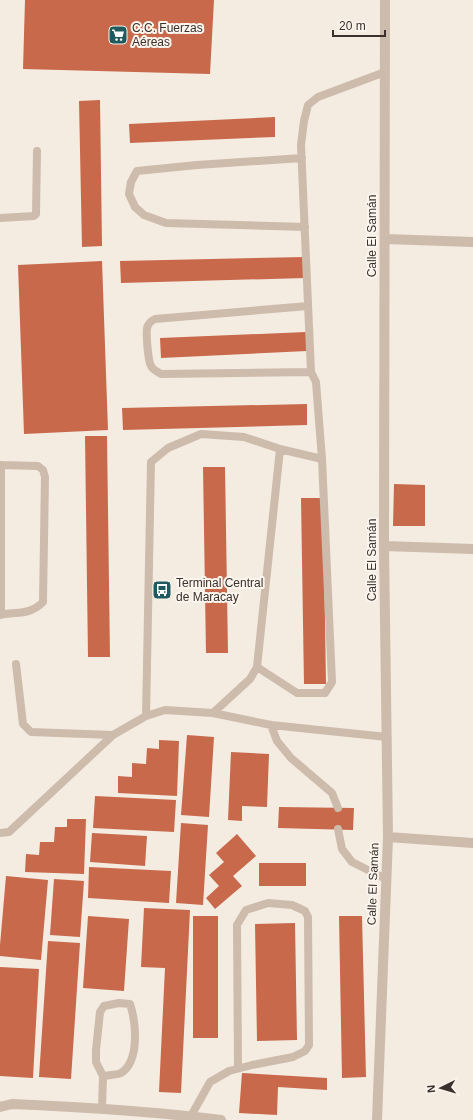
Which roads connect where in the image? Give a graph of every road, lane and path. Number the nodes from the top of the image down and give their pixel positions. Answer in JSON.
{"nodes":[{"id":1,"x":385,"y":0,"type":"edge"},
{"id":2,"x":386,"y":72,"type":"junction"},
{"id":3,"x":37,"y":151,"type":"dead end"},
{"id":4,"x":302,"y":158,"type":"junction"},
{"id":5,"x":0,"y":218,"type":"edge"},
{"id":6,"x":305,"y":227,"type":"junction"},
{"id":7,"x":385,"y":239,"type":"junction"},
{"id":8,"x":473,"y":242,"type":"edge"},
{"id":9,"x":308,"y":306,"type":"junction"},
{"id":10,"x":311,"y":372,"type":"junction"},
{"id":11,"x":280,"y":449,"type":"junction"},
{"id":12,"x":322,"y":459,"type":"junction"},
{"id":13,"x":0,"y":465,"type":"edge"},
{"id":14,"x":384,"y":546,"type":"junction"},
{"id":15,"x":473,"y":549,"type":"edge"},
{"id":16,"x":1,"y":614,"type":"edge"},
{"id":17,"x":16,"y":664,"type":"dead end"},
{"id":18,"x":257,"y":667,"type":"junction"},
{"id":19,"x":213,"y":713,"type":"junction"},
{"id":20,"x":146,"y":716,"type":"junction"},
{"id":21,"x":271,"y":725,"type":"junction"},
{"id":22,"x":113,"y":735,"type":"junction"},
{"id":23,"x":387,"y":737,"type":"junction"},
{"id":24,"x":338,"y":808,"type":"dead end"},
{"id":25,"x":338,"y":829,"type":"dead end"},
{"id":26,"x":9,"y":832,"type":"junction"},
{"id":27,"x":0,"y":833,"type":"edge"},
{"id":28,"x":388,"y":836,"type":"junction"},
{"id":29,"x":0,"y":841,"type":"edge"},
{"id":30,"x":473,"y":843,"type":"edge"},
{"id":31,"x":386,"y":879,"type":"junction"},
{"id":32,"x":238,"y":1068,"type":"junction"},
{"id":33,"x":103,"y":1076,"type":"junction"},
{"id":34,"x":0,"y":1099,"type":"edge"},
{"id":35,"x":12,"y":1104,"type":"junction"},
{"id":36,"x":0,"y":1107,"type":"edge"},
{"id":37,"x":102,"y":1108,"type":"junction"},
{"id":38,"x":191,"y":1118,"type":"edge"},
{"id":39,"x":221,"y":1120,"type":"edge"},
{"id":40,"x":377,"y":1120,"type":"edge"}],
"edges":[{"from":1,"to":2,"type":"street","name":"Calle El Samán"},
{"from":2,"to":4,"type":"lane"},
{"from":2,"to":7,"type":"street","name":"Calle El Samán"},
{"from":3,"to":5,"type":"lane"},
{"from":4,"to":6,"type":"lane"},
{"from":4,"to":6,"type":"lane"},
{"from":6,"to":9,"type":"lane"},
{"from":7,"to":8,"type":"street"},
{"from":7,"to":14,"type":"street","name":"Calle El Samán"},
{"from":9,"to":10,"type":"lane"},
{"from":9,"to":10,"type":"lane"},
{"from":10,"to":12,"type":"lane"},
{"from":11,"to":12,"type":"lane"},
{"from":11,"to":18,"type":"lane"},
{"from":11,"to":20,"type":"lane"},
{"from":12,"to":18,"type":"lane"},
{"from":13,"to":16,"type":"lane"},
{"from":13,"to":16,"type":"lane"},
{"from":14,"to":15,"type":"street"},
{"from":14,"to":23,"type":"street","name":"Calle El Samán"},
{"from":17,"to":22,"type":"lane"},
{"from":18,"to":19,"type":"lane"},
{"from":19,"to":20,"type":"lane"},
{"from":19,"to":21,"type":"lane"},
{"from":20,"to":22,"type":"lane"},
{"from":21,"to":23,"type":"lane"},
{"from":21,"to":24,"type":"lane"},
{"from":22,"to":26,"type":"lane"},
{"from":23,"to":28,"type":"street","name":"Calle El Samán"},
{"from":25,"to":31,"type":"lane"},
{"from":26,"to":27,"type":"lane"},
{"from":26,"to":29,"type":"lane"},
{"from":28,"to":30,"type":"street"},
{"from":28,"to":31,"type":"street","name":"Calle El Samán"},
{"from":31,"to":40,"type":"street","name":"Calle El Samán"},
{"from":32,"to":32,"type":"lane"},
{"from":32,"to":38,"type":"lane"},
{"from":33,"to":33,"type":"lane"},
{"from":33,"to":37,"type":"lane"},
{"from":34,"to":35,"type":"street"},
{"from":35,"to":36,"type":"street"},
{"from":35,"to":37,"type":"street"},
{"from":37,"to":38,"type":"street"},
{"from":38,"to":39,"type":"street"}]}
